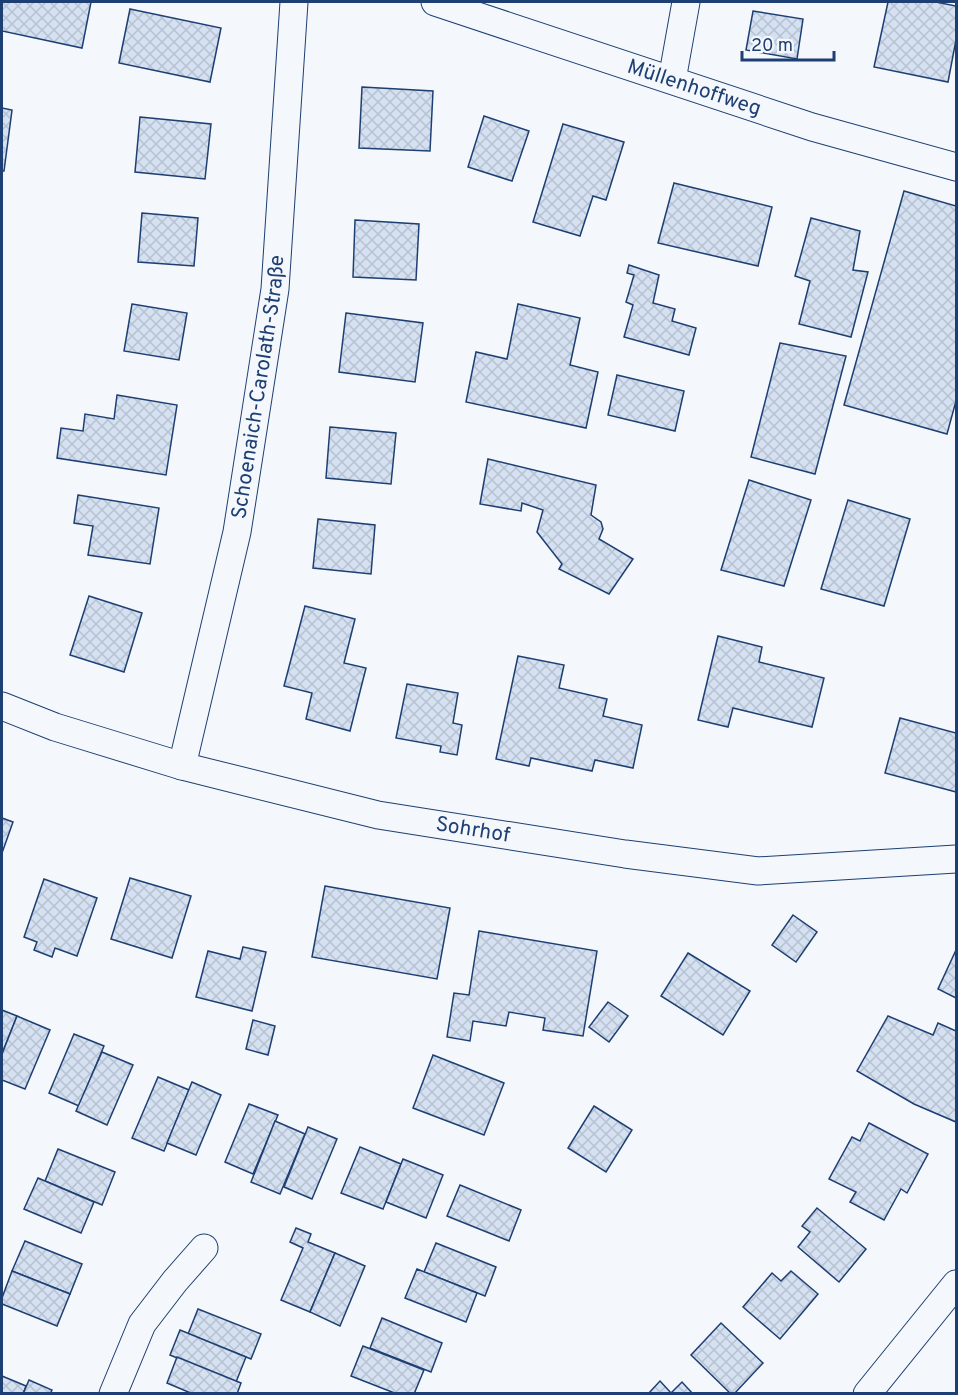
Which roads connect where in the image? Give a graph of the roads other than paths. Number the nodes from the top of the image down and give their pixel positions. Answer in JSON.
{"nodes":[{"id":1,"x":294,"y":2,"type":"edge"},
{"id":2,"x":435,"y":2,"type":"edge"},
{"id":3,"x":686,"y":2,"type":"edge"},
{"id":4,"x":672,"y":80,"type":"junction"},
{"id":5,"x":957,"y":167,"type":"edge"},
{"id":6,"x":2,"y":706,"type":"edge"},
{"id":7,"x":182,"y":766,"type":"junction"},
{"id":8,"x":957,"y":859,"type":"edge"},
{"id":9,"x":204,"y":1248,"type":"dead end"},
{"id":10,"x":957,"y":1284,"type":"edge"},
{"id":11,"x":113,"y":1394,"type":"edge"},
{"id":12,"x":867,"y":1394,"type":"edge"}],
"edges":[{"from":1,"to":7,"type":"street","name":"Schoenaich-Carolath-Straße"},
{"from":2,"to":4,"type":"street","name":"Müllenhoffweg"},
{"from":3,"to":4,"type":"street"},
{"from":4,"to":5,"type":"street","name":"Müllenhoffweg"},
{"from":6,"to":7,"type":"street","name":"Sohrhof"},
{"from":7,"to":8,"type":"street","name":"Sohrhof"},
{"from":9,"to":11,"type":"street"},
{"from":10,"to":12,"type":"street"}]}
